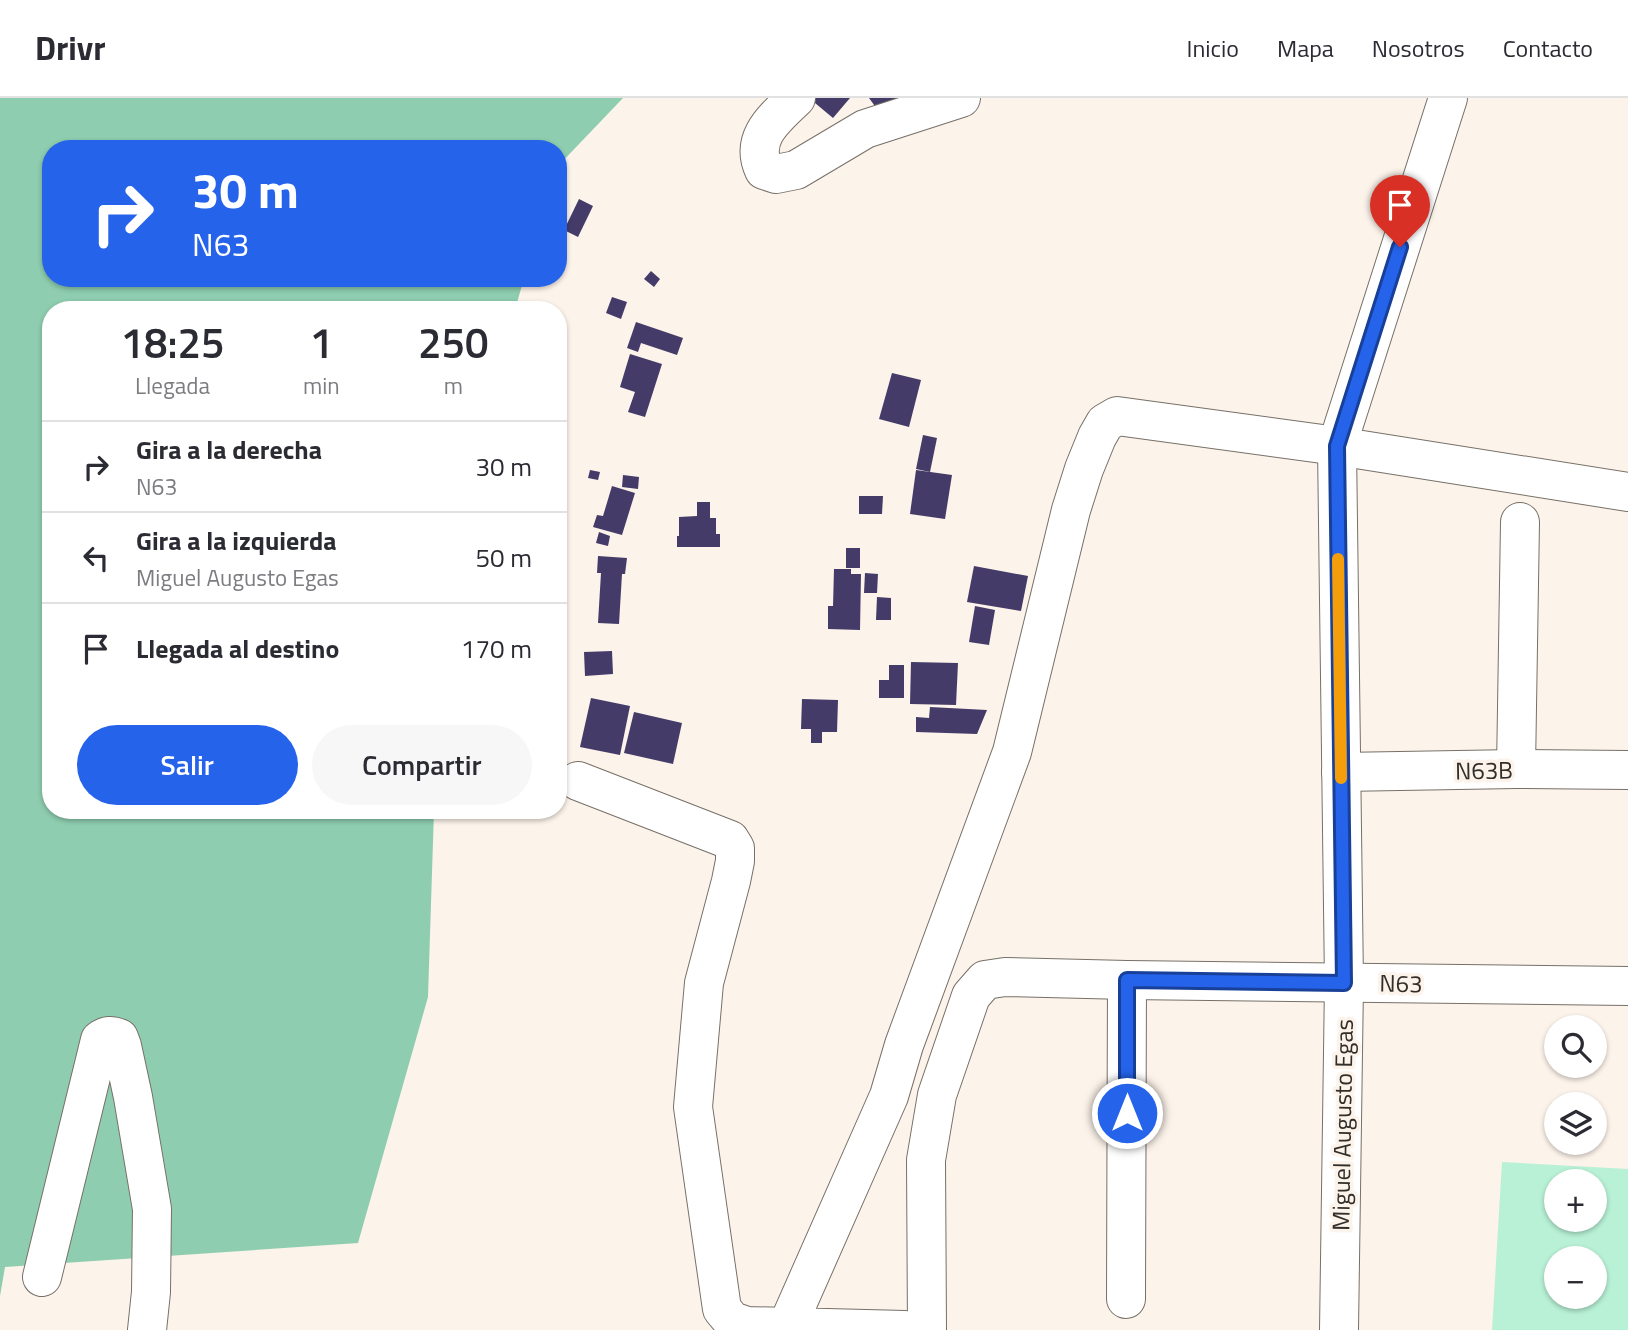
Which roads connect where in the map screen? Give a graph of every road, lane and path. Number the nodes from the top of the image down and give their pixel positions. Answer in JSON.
{"nodes":[{"id":1,"x":796,"y":98,"type":"edge"},
{"id":2,"x":961,"y":98,"type":"edge"},
{"id":3,"x":1448,"y":98,"type":"edge"},
{"id":4,"x":1337,"y":446,"type":"junction"},
{"id":5,"x":1628,"y":492,"type":"edge"},
{"id":6,"x":1520,"y":522,"type":"dead end"},
{"id":7,"x":1516,"y":769,"type":"junction"},
{"id":8,"x":1628,"y":770,"type":"edge"},
{"id":9,"x":1340,"y":772,"type":"junction"},
{"id":10,"x":578,"y":782,"type":"dead end"},
{"id":11,"x":1127,"y":980,"type":"junction"},
{"id":12,"x":1344,"y":983,"type":"junction"},
{"id":13,"x":1628,"y":986,"type":"edge"},
{"id":14,"x":42,"y":1277,"type":"dead end"},
{"id":15,"x":1126,"y":1298,"type":"dead end"},
{"id":16,"x":787,"y":1326,"type":"junction"},
{"id":17,"x":147,"y":1330,"type":"edge"},
{"id":18,"x":905,"y":1330,"type":"edge"},
{"id":19,"x":927,"y":1330,"type":"edge"},
{"id":20,"x":1339,"y":1330,"type":"edge"}],
"edges":[{"from":1,"to":2,"type":"street"},
{"from":3,"to":4,"type":"street","name":"Miguel Augusto Egas"},
{"from":4,"to":5,"type":"street"},
{"from":4,"to":9,"type":"street","name":"Miguel Augusto Egas"},
{"from":4,"to":16,"type":"street"},
{"from":6,"to":7,"type":"street"},
{"from":7,"to":8,"type":"street","name":"N63B"},
{"from":7,"to":9,"type":"street","name":"N63B"},
{"from":9,"to":12,"type":"street","name":"Miguel Augusto Egas"},
{"from":10,"to":16,"type":"street"},
{"from":11,"to":12,"type":"street","name":"N63"},
{"from":11,"to":15,"type":"street"},
{"from":11,"to":19,"type":"street","name":"N63"},
{"from":12,"to":13,"type":"street","name":"N63"},
{"from":12,"to":20,"type":"street","name":"Miguel Augusto Egas"},
{"from":14,"to":17,"type":"street"},
{"from":16,"to":18,"type":"street"}]}
